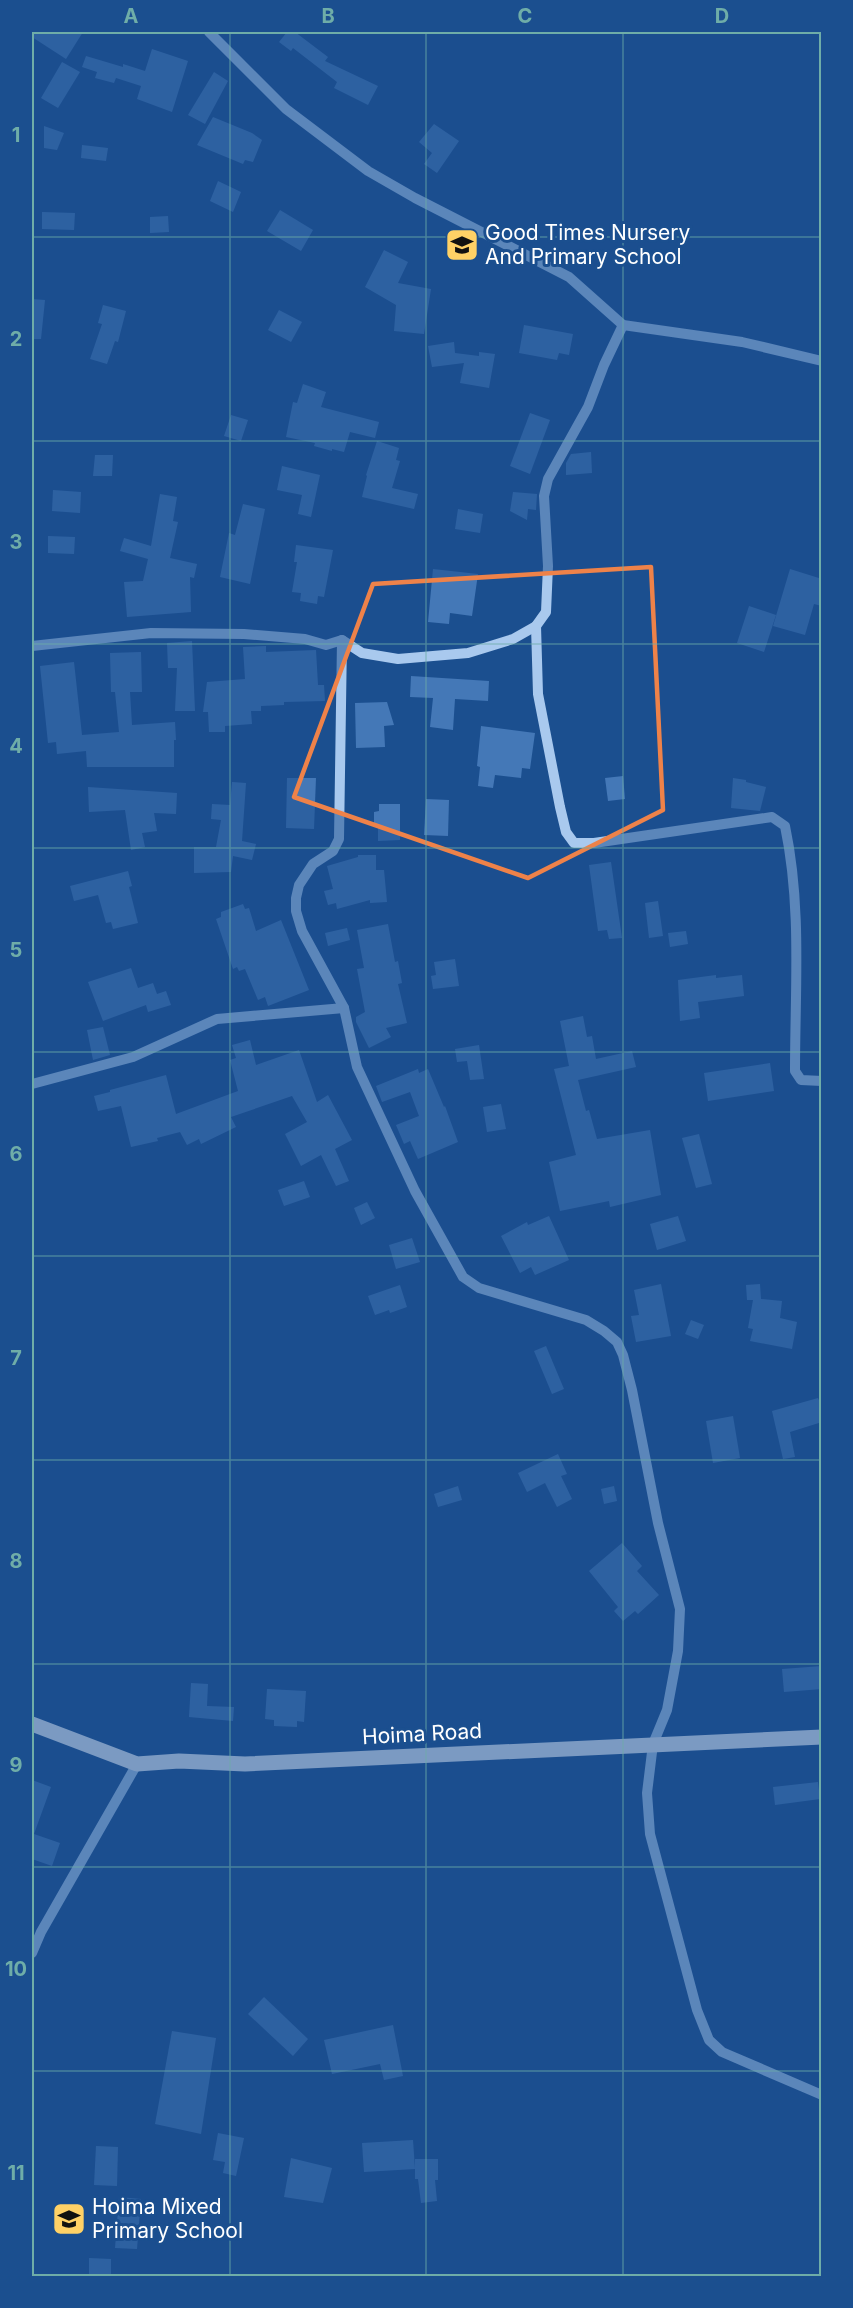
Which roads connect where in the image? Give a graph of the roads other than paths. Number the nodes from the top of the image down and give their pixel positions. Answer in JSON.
{"nodes":[{"id":1,"x":209,"y":32,"type":"edge"},
{"id":2,"x":623,"y":325,"type":"junction"},
{"id":3,"x":822,"y":360,"type":"edge"},
{"id":4,"x":536,"y":626,"type":"junction"},
{"id":5,"x":342,"y":640,"type":"junction"},
{"id":6,"x":32,"y":646,"type":"edge"},
{"id":7,"x":344,"y":1008,"type":"junction"},
{"id":8,"x":822,"y":1081,"type":"edge"},
{"id":9,"x":32,"y":1084,"type":"edge"},
{"id":10,"x":32,"y":1724,"type":"edge"},
{"id":11,"x":822,"y":1737,"type":"edge"},
{"id":12,"x":653,"y":1744,"type":"junction"},
{"id":13,"x":137,"y":1764,"type":"junction"},
{"id":14,"x":32,"y":1953,"type":"edge"},
{"id":15,"x":822,"y":2095,"type":"edge"}],
"edges":[{"from":1,"to":2,"type":"street"},
{"from":2,"to":3,"type":"street"},
{"from":2,"to":4,"type":"street"},
{"from":4,"to":5,"type":"street"},
{"from":4,"to":8,"type":"street"},
{"from":5,"to":6,"type":"street"},
{"from":5,"to":7,"type":"street"},
{"from":7,"to":9,"type":"street"},
{"from":7,"to":12,"type":"street"},
{"from":10,"to":13,"type":"main road","name":"Hoima Road"},
{"from":11,"to":12,"type":"main road","name":"Hoima Road"},
{"from":12,"to":13,"type":"main road","name":"Hoima Road"},
{"from":12,"to":15,"type":"street"},
{"from":13,"to":14,"type":"street"}]}
